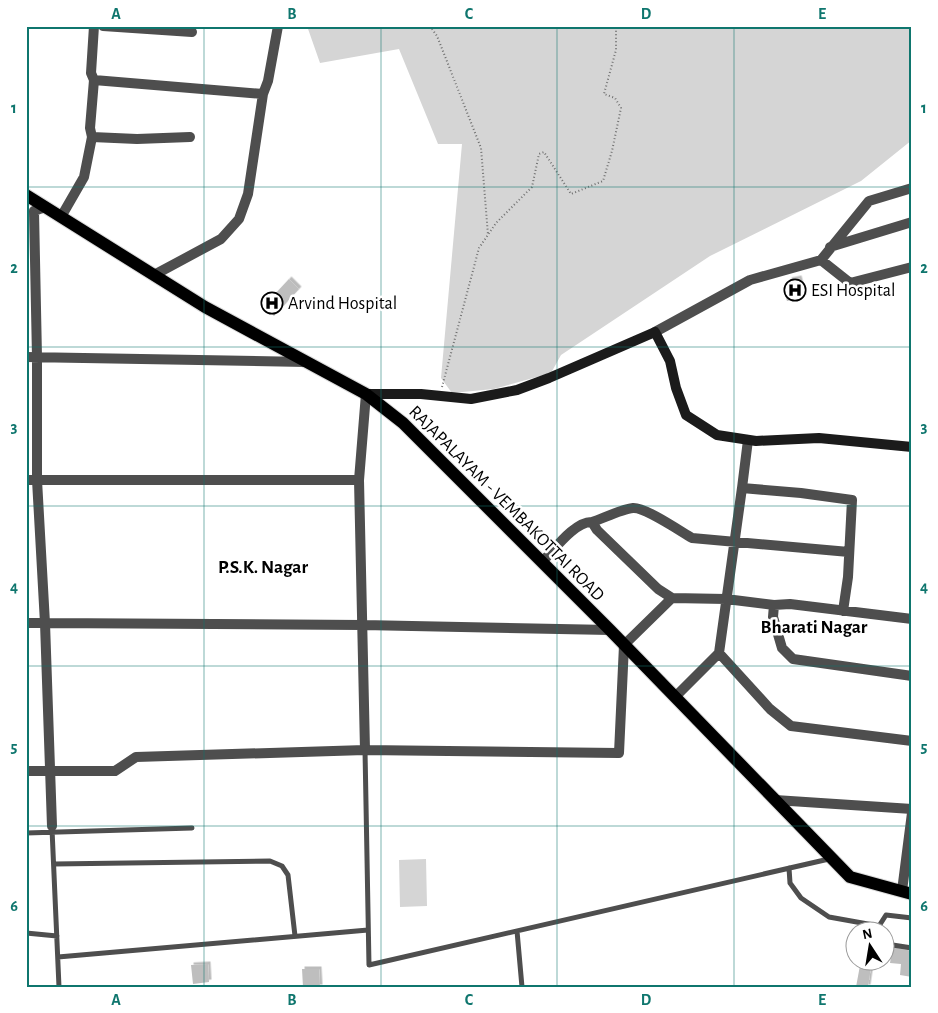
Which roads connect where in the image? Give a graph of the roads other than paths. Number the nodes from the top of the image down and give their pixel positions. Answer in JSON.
{"nodes":[{"id":1,"x":94,"y":26,"type":"edge"},
{"id":2,"x":104,"y":26,"type":"edge"},
{"id":3,"x":278,"y":26,"type":"edge"},
{"id":4,"x":192,"y":32,"type":"dead end"},
{"id":5,"x":94,"y":80,"type":"junction"},
{"id":6,"x":263,"y":94,"type":"junction"},
{"id":7,"x":92,"y":137,"type":"junction"},
{"id":8,"x":190,"y":137,"type":"dead end"},
{"id":9,"x":912,"y":188,"type":"edge"},
{"id":10,"x":26,"y":195,"type":"edge"},
{"id":11,"x":45,"y":207,"type":"junction"},
{"id":12,"x":61,"y":217,"type":"junction"},
{"id":13,"x":912,"y":222,"type":"edge"},
{"id":14,"x":830,"y":247,"type":"junction"},
{"id":15,"x":821,"y":260,"type":"junction"},
{"id":16,"x":912,"y":267,"type":"edge"},
{"id":17,"x":154,"y":275,"type":"junction"},
{"id":18,"x":655,"y":332,"type":"junction"},
{"id":19,"x":26,"y":357,"type":"edge"},
{"id":20,"x":37,"y":357,"type":"junction"},
{"id":21,"x":307,"y":362,"type":"junction"},
{"id":22,"x":366,"y":394,"type":"junction"},
{"id":23,"x":748,"y":440,"type":"junction"},
{"id":24,"x":912,"y":446,"type":"edge"},
{"id":25,"x":26,"y":480,"type":"edge"},
{"id":26,"x":37,"y":480,"type":"junction"},
{"id":27,"x":359,"y":480,"type":"junction"},
{"id":28,"x":742,"y":488,"type":"junction"},
{"id":29,"x":592,"y":522,"type":"junction"},
{"id":30,"x":733,"y":542,"type":"junction"},
{"id":31,"x":849,"y":552,"type":"junction"},
{"id":32,"x":542,"y":562,"type":"junction"},
{"id":33,"x":672,"y":598,"type":"junction"},
{"id":34,"x":726,"y":599,"type":"junction"},
{"id":35,"x":774,"y":604,"type":"junction"},
{"id":36,"x":843,"y":611,"type":"junction"},
{"id":37,"x":912,"y":619,"type":"edge"},
{"id":38,"x":26,"y":623,"type":"edge"},
{"id":39,"x":45,"y":623,"type":"junction"},
{"id":40,"x":363,"y":625,"type":"junction"},
{"id":41,"x":610,"y":630,"type":"junction"},
{"id":42,"x":624,"y":645,"type":"junction"},
{"id":43,"x":719,"y":653,"type":"junction"},
{"id":44,"x":912,"y":676,"type":"edge"},
{"id":45,"x":675,"y":697,"type":"junction"},
{"id":46,"x":912,"y":741,"type":"edge"},
{"id":47,"x":365,"y":750,"type":"junction"},
{"id":48,"x":26,"y":771,"type":"edge"},
{"id":49,"x":49,"y":771,"type":"junction"},
{"id":50,"x":776,"y":800,"type":"junction"},
{"id":51,"x":912,"y":811,"type":"edge"},
{"id":52,"x":192,"y":828,"type":"dead end"},
{"id":53,"x":52,"y":829,"type":"junction"},
{"id":54,"x":26,"y":833,"type":"edge"},
{"id":55,"x":832,"y":858,"type":"junction"},
{"id":56,"x":54,"y":864,"type":"junction"},
{"id":57,"x":789,"y":868,"type":"junction"},
{"id":58,"x":907,"y":892,"type":"edge"},
{"id":59,"x":912,"y":918,"type":"edge"},
{"id":60,"x":883,"y":920,"type":"edge"},
{"id":61,"x":846,"y":921,"type":"edge"},
{"id":62,"x":368,"y":930,"type":"junction"},
{"id":63,"x":517,"y":930,"type":"junction"},
{"id":64,"x":26,"y":933,"type":"edge"},
{"id":65,"x":57,"y":936,"type":"junction"},
{"id":66,"x":295,"y":936,"type":"junction"},
{"id":67,"x":896,"y":946,"type":"edge"},
{"id":68,"x":912,"y":948,"type":"edge"},
{"id":69,"x":58,"y":957,"type":"junction"},
{"id":70,"x":59,"y":987,"type":"edge"},
{"id":71,"x":522,"y":987,"type":"edge"}],
"edges":[{"from":1,"to":5,"type":"street"},
{"from":2,"to":4,"type":"street"},
{"from":3,"to":6,"type":"street"},
{"from":5,"to":6,"type":"street"},
{"from":5,"to":7,"type":"street"},
{"from":6,"to":17,"type":"street"},
{"from":7,"to":8,"type":"street"},
{"from":7,"to":12,"type":"street"},
{"from":9,"to":14,"type":"street"},
{"from":10,"to":11,"type":"main road","name":"RAJAPALAYAM - VEMBAKOTTAI ROAD"},
{"from":11,"to":12,"type":"main road","name":"RAJAPALAYAM - VEMBAKOTTAI ROAD"},
{"from":11,"to":20,"type":"street"},
{"from":12,"to":17,"type":"main road","name":"RAJAPALAYAM - VEMBAKOTTAI ROAD"},
{"from":13,"to":14,"type":"street"},
{"from":14,"to":15,"type":"street"},
{"from":15,"to":16,"type":"street"},
{"from":15,"to":18,"type":"street"},
{"from":17,"to":21,"type":"main road","name":"RAJAPALAYAM - VEMBAKOTTAI ROAD"},
{"from":18,"to":22,"type":"street"},
{"from":18,"to":23,"type":"street"},
{"from":19,"to":20,"type":"street"},
{"from":20,"to":21,"type":"street"},
{"from":20,"to":26,"type":"street"},
{"from":21,"to":22,"type":"main road","name":"RAJAPALAYAM - VEMBAKOTTAI ROAD"},
{"from":22,"to":27,"type":"street"},
{"from":22,"to":32,"type":"main road","name":"RAJAPALAYAM - VEMBAKOTTAI ROAD"},
{"from":23,"to":24,"type":"street"},
{"from":23,"to":28,"type":"street"},
{"from":25,"to":26,"type":"street"},
{"from":26,"to":27,"type":"street"},
{"from":26,"to":39,"type":"street"},
{"from":27,"to":40,"type":"street"},
{"from":28,"to":30,"type":"street"},
{"from":28,"to":31,"type":"street"},
{"from":29,"to":30,"type":"street"},
{"from":29,"to":32,"type":"street"},
{"from":29,"to":33,"type":"street"},
{"from":30,"to":31,"type":"street"},
{"from":30,"to":34,"type":"street"},
{"from":31,"to":36,"type":"street"},
{"from":32,"to":41,"type":"main road","name":"RAJAPALAYAM - VEMBAKOTTAI ROAD"},
{"from":33,"to":34,"type":"street"},
{"from":33,"to":42,"type":"street"},
{"from":34,"to":35,"type":"street"},
{"from":34,"to":43,"type":"street"},
{"from":35,"to":36,"type":"street"},
{"from":35,"to":44,"type":"street"},
{"from":36,"to":37,"type":"street"},
{"from":38,"to":39,"type":"street"},
{"from":39,"to":40,"type":"street"},
{"from":39,"to":49,"type":"street"},
{"from":40,"to":41,"type":"street"},
{"from":40,"to":47,"type":"street"},
{"from":41,"to":42,"type":"main road","name":"RAJAPALAYAM - VEMBAKOTTAI ROAD"},
{"from":42,"to":45,"type":"main road","name":"RAJAPALAYAM - VEMBAKOTTAI ROAD"},
{"from":42,"to":47,"type":"street"},
{"from":43,"to":45,"type":"street"},
{"from":43,"to":46,"type":"street"},
{"from":45,"to":50,"type":"main road","name":"RAJAPALAYAM - VEMBAKOTTAI ROAD"},
{"from":47,"to":49,"type":"street"},
{"from":47,"to":62,"type":"lane"},
{"from":48,"to":49,"type":"street"},
{"from":49,"to":53,"type":"street"},
{"from":50,"to":51,"type":"street"},
{"from":50,"to":55,"type":"main road","name":"RAJAPALAYAM - VEMBAKOTTAI ROAD"},
{"from":51,"to":58,"type":"street"},
{"from":52,"to":53,"type":"lane"},
{"from":53,"to":54,"type":"lane"},
{"from":53,"to":56,"type":"lane"},
{"from":55,"to":57,"type":"lane"},
{"from":55,"to":58,"type":"main road","name":"RAJAPALAYAM - VEMBAKOTTAI ROAD"},
{"from":56,"to":65,"type":"lane"},
{"from":56,"to":66,"type":"lane"},
{"from":57,"to":61,"type":"lane"},
{"from":57,"to":63,"type":"lane"},
{"from":59,"to":60,"type":"lane"},
{"from":62,"to":63,"type":"lane"},
{"from":62,"to":66,"type":"lane"},
{"from":63,"to":71,"type":"lane"},
{"from":64,"to":65,"type":"lane"},
{"from":65,"to":69,"type":"lane"},
{"from":66,"to":69,"type":"lane"},
{"from":67,"to":68,"type":"lane"},
{"from":69,"to":70,"type":"lane"}]}
